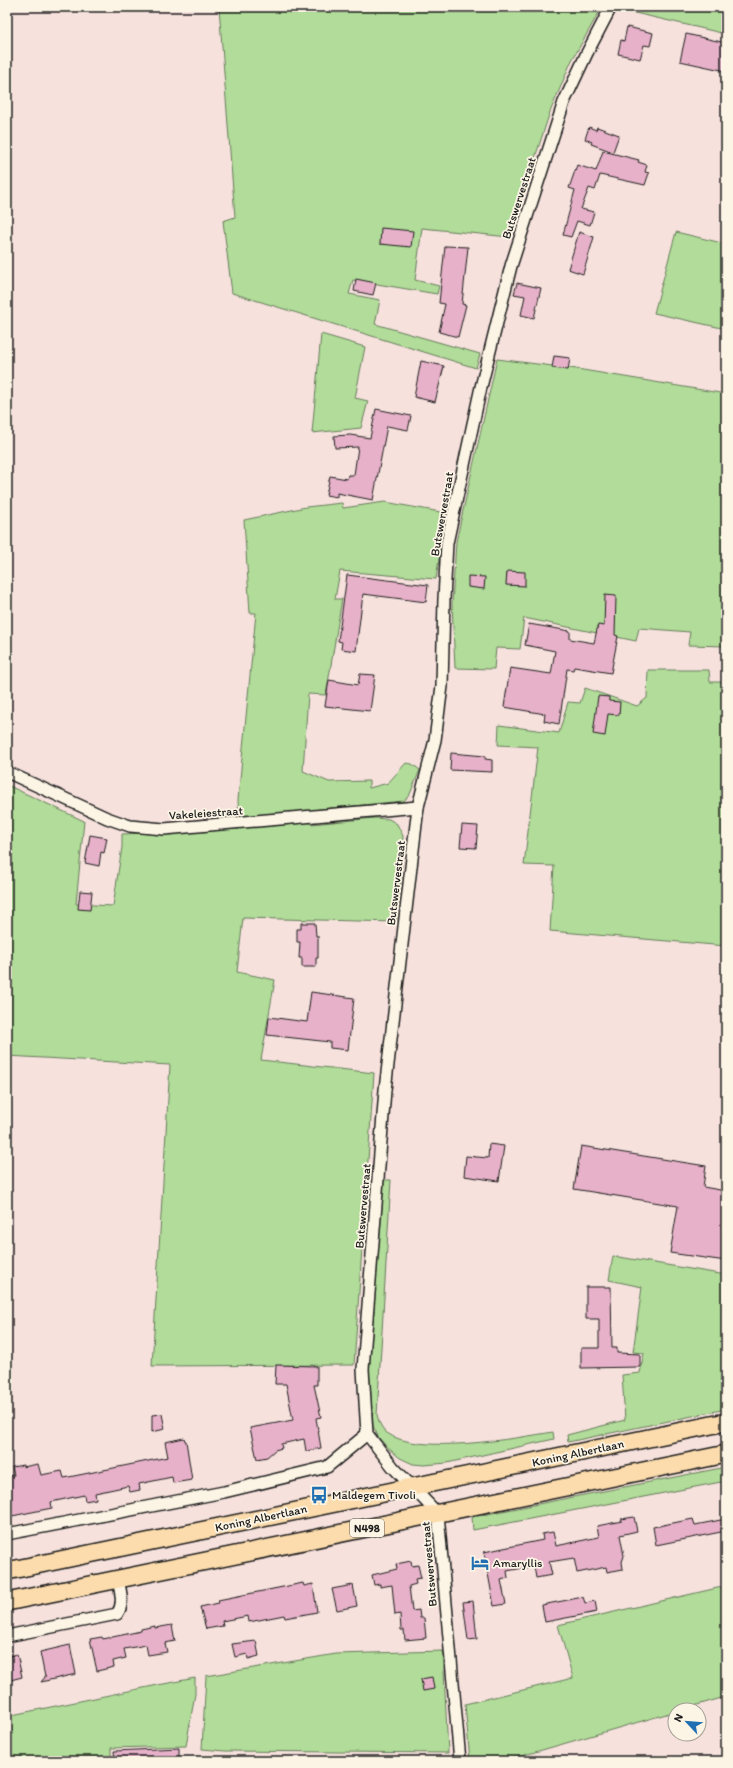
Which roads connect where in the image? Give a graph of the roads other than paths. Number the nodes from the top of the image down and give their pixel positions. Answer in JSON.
{"nodes":[{"id":1,"x":611,"y":7,"type":"edge"},
{"id":2,"x":7,"y":772,"type":"edge"},
{"id":3,"x":418,"y":807,"type":"junction"},
{"id":4,"x":726,"y":1422,"type":"edge"},
{"id":5,"x":367,"y":1434,"type":"junction"},
{"id":6,"x":726,"y":1454,"type":"edge"},
{"id":7,"x":412,"y":1487,"type":"junction"},
{"id":8,"x":438,"y":1514,"type":"junction"},
{"id":9,"x":7,"y":1534,"type":"edge"},
{"id":10,"x":7,"y":1570,"type":"edge"},
{"id":11,"x":118,"y":1579,"type":"junction"},
{"id":12,"x":7,"y":1602,"type":"edge"},
{"id":13,"x":7,"y":1636,"type":"edge"},
{"id":14,"x":460,"y":1761,"type":"edge"}],
"edges":[{"from":1,"to":3,"type":"street","name":"Butswervestraat"},
{"from":2,"to":3,"type":"street","name":"Vakeleiestraat"},
{"from":3,"to":5,"type":"street","name":"Butswervestraat"},
{"from":4,"to":7,"type":"main road","name":"Koning Albertlaan"},
{"from":5,"to":7,"type":"street","name":"Butswervestraat"},
{"from":5,"to":9,"type":"street"},
{"from":6,"to":8,"type":"main road","number":"N498"},
{"from":7,"to":8,"type":"street","name":"Butswervestraat"},
{"from":7,"to":10,"type":"main road","name":"Koning Albertlaan"},
{"from":8,"to":11,"type":"main road","number":"N498"},
{"from":8,"to":14,"type":"street","name":"Butswervestraat"},
{"from":11,"to":12,"type":"main road","number":"N498"},
{"from":11,"to":13,"type":"street"}]}
